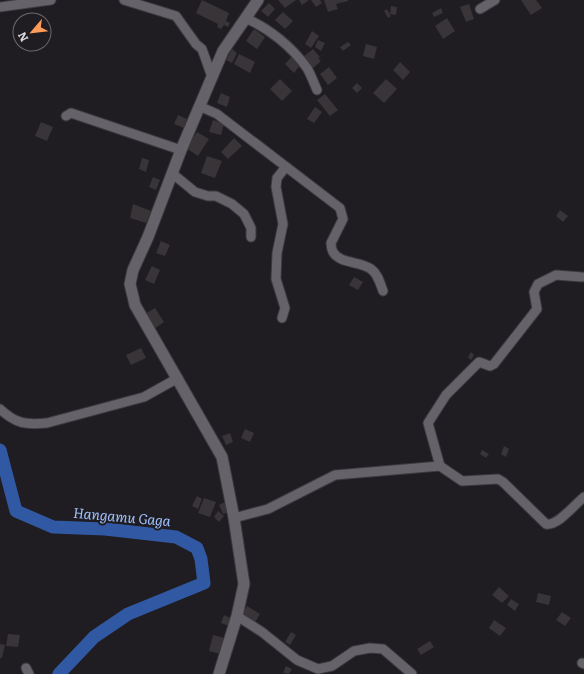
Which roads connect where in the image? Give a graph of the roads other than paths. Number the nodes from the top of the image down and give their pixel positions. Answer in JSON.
{"nodes":[{"id":1,"x":51,"y":0,"type":"edge"},
{"id":2,"x":124,"y":0,"type":"edge"},
{"id":3,"x":258,"y":0,"type":"edge"},
{"id":4,"x":495,"y":0,"type":"edge"},
{"id":5,"x":0,"y":7,"type":"edge"},
{"id":6,"x":480,"y":10,"type":"dead end"},
{"id":7,"x":245,"y":18,"type":"junction"},
{"id":8,"x":212,"y":77,"type":"junction"},
{"id":9,"x":318,"y":90,"type":"dead end"},
{"id":10,"x":199,"y":106,"type":"junction"},
{"id":11,"x":66,"y":116,"type":"dead end"},
{"id":12,"x":181,"y":150,"type":"junction"},
{"id":13,"x":285,"y":168,"type":"junction"},
{"id":14,"x":172,"y":174,"type":"junction"},
{"id":15,"x":251,"y":237,"type":"dead end"},
{"id":16,"x":582,"y":278,"type":"dead end"},
{"id":17,"x":383,"y":291,"type":"dead end"},
{"id":18,"x":282,"y":318,"type":"dead end"},
{"id":19,"x":178,"y":378,"type":"junction"},
{"id":20,"x":0,"y":409,"type":"edge"},
{"id":21,"x":440,"y":466,"type":"junction"},
{"id":22,"x":582,"y":501,"type":"edge"},
{"id":23,"x":234,"y":518,"type":"junction"},
{"id":24,"x":237,"y":616,"type":"junction"},
{"id":25,"x":320,"y":671,"type":"edge"},
{"id":26,"x":219,"y":674,"type":"edge"},
{"id":27,"x":412,"y":674,"type":"edge"}],
"edges":[{"from":1,"to":5,"type":"street"},
{"from":2,"to":8,"type":"street"},
{"from":3,"to":7,"type":"street"},
{"from":4,"to":6,"type":"street"},
{"from":7,"to":8,"type":"street"},
{"from":7,"to":9,"type":"street"},
{"from":8,"to":10,"type":"street"},
{"from":10,"to":12,"type":"street"},
{"from":10,"to":13,"type":"street"},
{"from":11,"to":12,"type":"street"},
{"from":12,"to":14,"type":"street"},
{"from":13,"to":17,"type":"street"},
{"from":13,"to":18,"type":"street"},
{"from":14,"to":15,"type":"street"},
{"from":14,"to":19,"type":"street"},
{"from":16,"to":21,"type":"street"},
{"from":19,"to":20,"type":"street"},
{"from":19,"to":23,"type":"street"},
{"from":21,"to":22,"type":"street"},
{"from":21,"to":23,"type":"street"},
{"from":23,"to":24,"type":"street"},
{"from":24,"to":25,"type":"street"},
{"from":24,"to":26,"type":"street"},
{"from":25,"to":27,"type":"street"}]}
